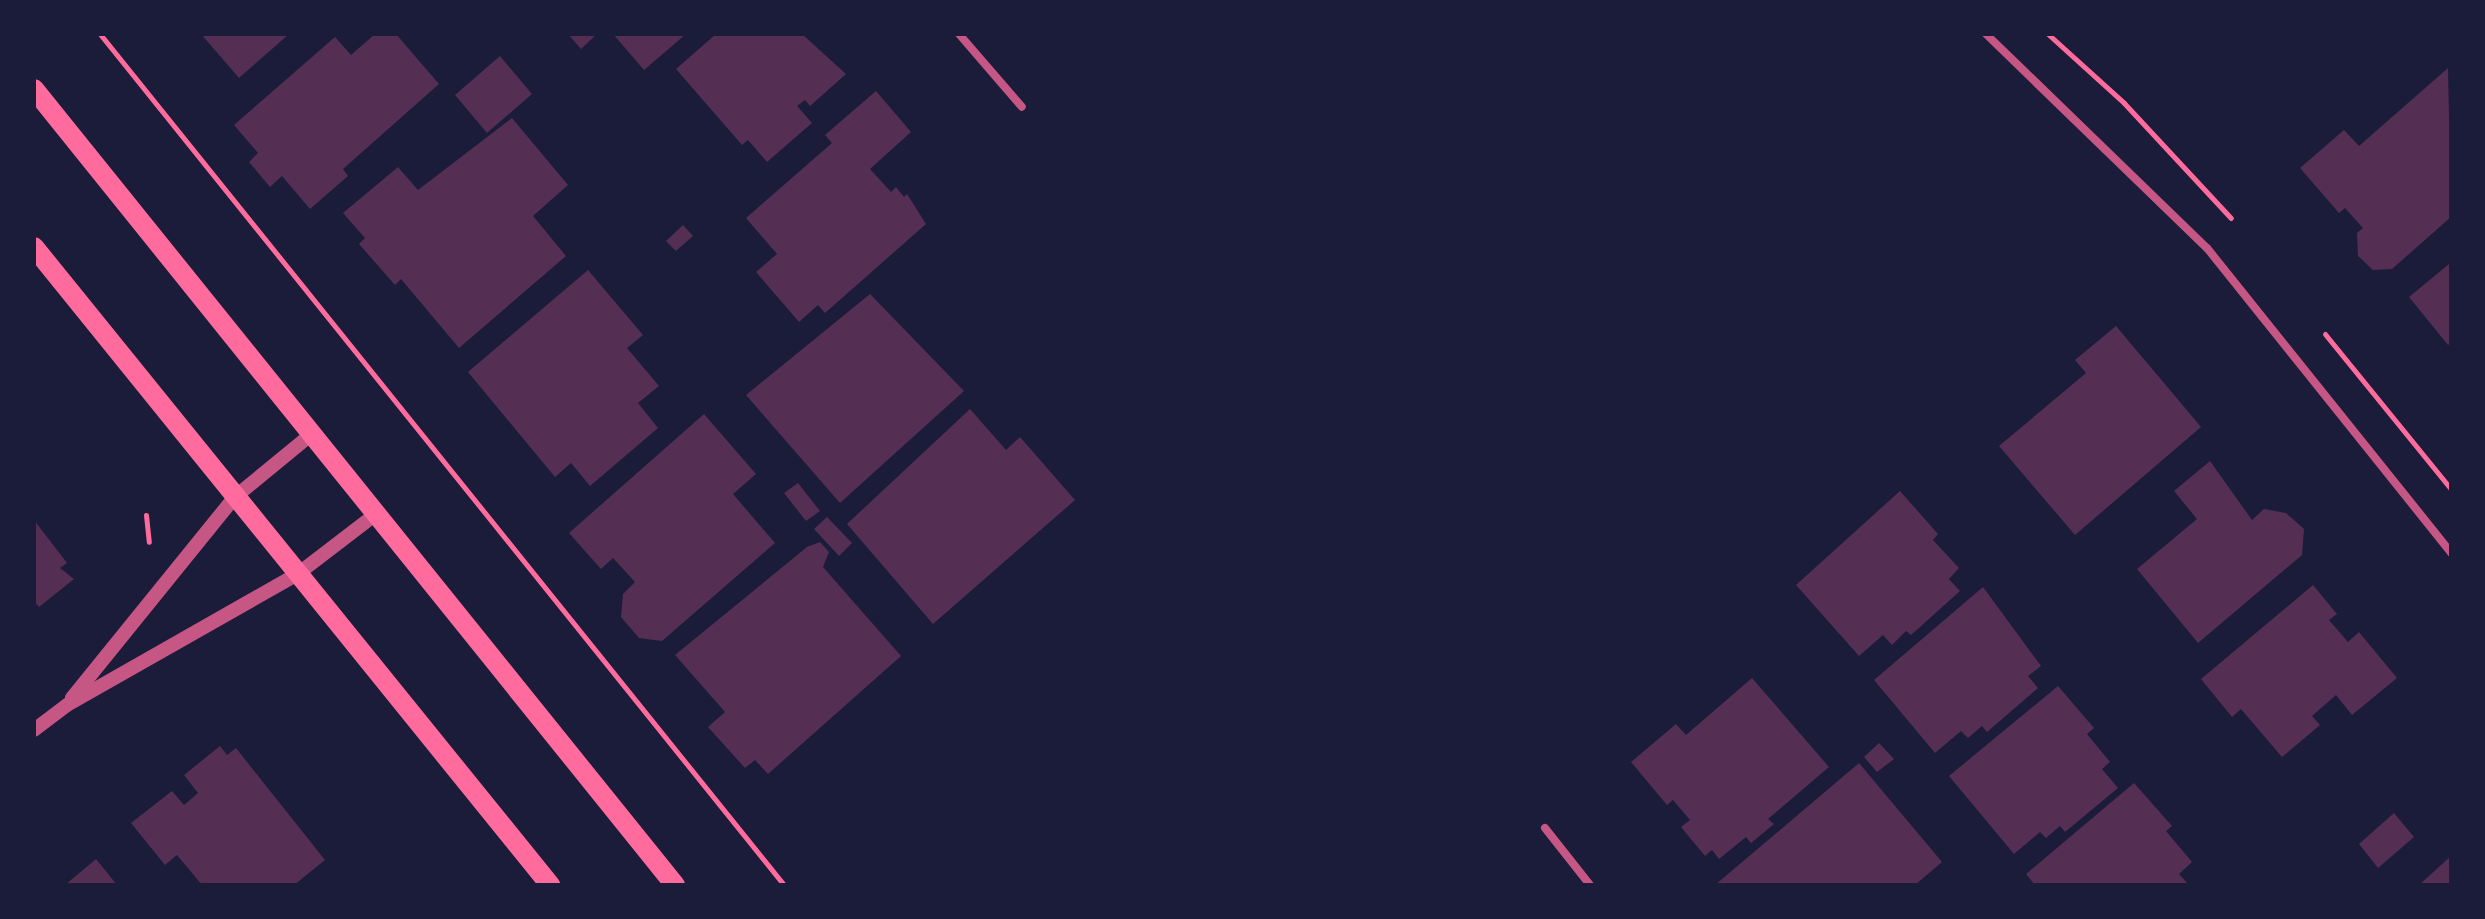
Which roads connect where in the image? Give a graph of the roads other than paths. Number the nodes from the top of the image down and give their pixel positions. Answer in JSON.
{"nodes":[{"id":1,"x":959,"y":34,"type":"edge"},
{"id":2,"x":1986,"y":34,"type":"edge"},
{"id":3,"x":34,"y":89,"type":"edge"},
{"id":4,"x":1022,"y":107,"type":"dead end"},
{"id":5,"x":34,"y":247,"type":"edge"},
{"id":6,"x":313,"y":433,"type":"junction"},
{"id":7,"x":235,"y":497,"type":"junction"},
{"id":8,"x":376,"y":514,"type":"junction"},
{"id":9,"x":2451,"y":553,"type":"edge"},
{"id":10,"x":299,"y":573,"type":"junction"},
{"id":11,"x":67,"y":705,"type":"junction"},
{"id":12,"x":34,"y":730,"type":"edge"},
{"id":13,"x":1545,"y":828,"type":"dead end"},
{"id":14,"x":550,"y":885,"type":"edge"},
{"id":15,"x":675,"y":885,"type":"edge"},
{"id":16,"x":1590,"y":885,"type":"edge"}],
"edges":[{"from":1,"to":4,"type":"street"},
{"from":2,"to":9,"type":"street"},
{"from":3,"to":6,"type":"main road"},
{"from":5,"to":7,"type":"main road"},
{"from":6,"to":7,"type":"street"},
{"from":6,"to":8,"type":"main road"},
{"from":7,"to":10,"type":"main road"},
{"from":7,"to":11,"type":"street"},
{"from":8,"to":10,"type":"street"},
{"from":8,"to":15,"type":"main road"},
{"from":10,"to":11,"type":"street"},
{"from":10,"to":14,"type":"main road"},
{"from":11,"to":12,"type":"street"},
{"from":13,"to":16,"type":"street"}]}
